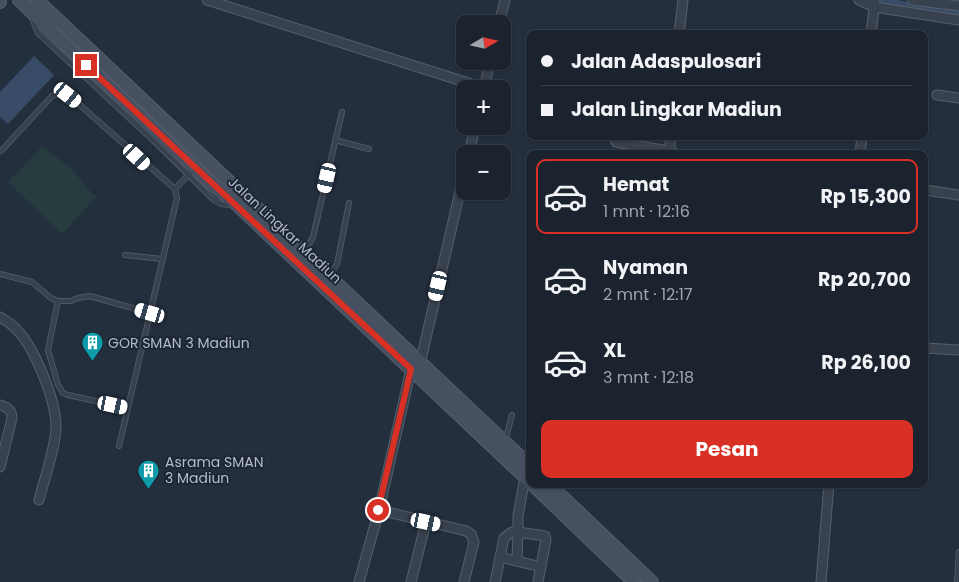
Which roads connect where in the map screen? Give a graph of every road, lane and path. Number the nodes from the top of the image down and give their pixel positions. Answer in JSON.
{"nodes":[{"id":1,"x":19,"y":0,"type":"edge"},
{"id":2,"x":207,"y":0,"type":"edge"},
{"id":3,"x":505,"y":0,"type":"edge"},
{"id":4,"x":683,"y":0,"type":"edge"},
{"id":5,"x":859,"y":0,"type":"edge"},
{"id":6,"x":912,"y":0,"type":"edge"},
{"id":7,"x":874,"y":4,"type":"edge"},
{"id":8,"x":33,"y":5,"type":"edge"},
{"id":9,"x":959,"y":6,"type":"edge"},
{"id":10,"x":502,"y":15,"type":"edge"},
{"id":11,"x":959,"y":20,"type":"edge"},
{"id":12,"x":680,"y":30,"type":"edge"},
{"id":13,"x":871,"y":30,"type":"edge"},
{"id":14,"x":459,"y":80,"type":"edge"},
{"id":15,"x":937,"y":95,"type":"dead end"},
{"id":16,"x":959,"y":98,"type":"edge"},
{"id":17,"x":137,"y":104,"type":"junction"},
{"id":18,"x":342,"y":112,"type":"dead end"},
{"id":19,"x":336,"y":140,"type":"junction"},
{"id":20,"x":616,"y":142,"type":"dead end"},
{"id":21,"x":369,"y":149,"type":"dead end"},
{"id":22,"x":656,"y":150,"type":"edge"},
{"id":23,"x":1,"y":151,"type":"edge"},
{"id":24,"x":191,"y":171,"type":"junction"},
{"id":25,"x":175,"y":190,"type":"junction"},
{"id":26,"x":928,"y":190,"type":"edge"},
{"id":27,"x":959,"y":194,"type":"edge"},
{"id":28,"x":458,"y":200,"type":"edge"},
{"id":29,"x":349,"y":203,"type":"dead end"},
{"id":30,"x":304,"y":252,"type":"junction"},
{"id":31,"x":125,"y":254,"type":"dead end"},
{"id":32,"x":162,"y":259,"type":"junction"},
{"id":33,"x":0,"y":274,"type":"edge"},
{"id":34,"x":329,"y":276,"type":"junction"},
{"id":35,"x":58,"y":301,"type":"junction"},
{"id":36,"x":150,"y":313,"type":"junction"},
{"id":37,"x":0,"y":317,"type":"edge"},
{"id":38,"x":928,"y":348,"type":"edge"},
{"id":39,"x":959,"y":350,"type":"edge"},
{"id":40,"x":416,"y":367,"type":"junction"},
{"id":41,"x":0,"y":405,"type":"edge"},
{"id":42,"x":128,"y":408,"type":"junction"},
{"id":43,"x":512,"y":415,"type":"dead end"},
{"id":44,"x":504,"y":442,"type":"junction"},
{"id":45,"x":118,"y":446,"type":"dead end"},
{"id":46,"x":0,"y":467,"type":"edge"},
{"id":47,"x":526,"y":467,"type":"edge"},
{"id":48,"x":526,"y":467,"type":"edge"},
{"id":49,"x":526,"y":478,"type":"edge"},
{"id":50,"x":546,"y":488,"type":"edge"},
{"id":51,"x":553,"y":488,"type":"edge"},
{"id":52,"x":829,"y":488,"type":"edge"},
{"id":53,"x":39,"y":500,"type":"dead end"},
{"id":54,"x":378,"y":510,"type":"junction"},
{"id":55,"x":426,"y":522,"type":"junction"},
{"id":56,"x":518,"y":532,"type":"junction"},
{"id":57,"x":959,"y":552,"type":"edge"},
{"id":58,"x":500,"y":557,"type":"junction"},
{"id":59,"x":517,"y":561,"type":"junction"},
{"id":60,"x":541,"y":567,"type":"junction"},
{"id":61,"x":359,"y":582,"type":"edge"},
{"id":62,"x":411,"y":582,"type":"edge"},
{"id":63,"x":464,"y":582,"type":"edge"},
{"id":64,"x":495,"y":582,"type":"edge"},
{"id":65,"x":538,"y":582,"type":"edge"},
{"id":66,"x":634,"y":582,"type":"edge"},
{"id":67,"x":652,"y":582,"type":"edge"},
{"id":68,"x":820,"y":582,"type":"edge"},
{"id":69,"x":957,"y":582,"type":"edge"}],
"edges":[{"from":1,"to":8,"type":"main road","name":"Jalan Lingkar Madiun"},
{"from":2,"to":14,"type":"street"},
{"from":3,"to":10,"type":"street"},
{"from":4,"to":12,"type":"street"},
{"from":5,"to":7,"type":"street"},
{"from":6,"to":9,"type":"street"},
{"from":7,"to":11,"type":"street"},
{"from":7,"to":13,"type":"street"},
{"from":8,"to":17,"type":"main road","name":"Jalan Lingkar Madiun"},
{"from":8,"to":24,"type":"lane"},
{"from":15,"to":16,"type":"street"},
{"from":17,"to":24,"type":"main road","name":"Jalan Lingkar Madiun"},
{"from":17,"to":30,"type":"main road","name":"Jalan Lingkar Madiun"},
{"from":18,"to":19,"type":"lane"},
{"from":19,"to":21,"type":"lane"},
{"from":19,"to":30,"type":"lane"},
{"from":20,"to":22,"type":"street"},
{"from":23,"to":25,"type":"lane"},
{"from":24,"to":25,"type":"lane"},
{"from":24,"to":40,"type":"main road","name":"Jalan Lingkar Madiun"},
{"from":25,"to":32,"type":"lane"},
{"from":26,"to":27,"type":"street"},
{"from":28,"to":40,"type":"street"},
{"from":29,"to":34,"type":"lane"},
{"from":30,"to":34,"type":"main road","name":"Jalan Lingkar Madiun"},
{"from":31,"to":32,"type":"lane"},
{"from":32,"to":36,"type":"lane"},
{"from":33,"to":35,"type":"lane"},
{"from":34,"to":40,"type":"main road","name":"Jalan Lingkar Madiun"},
{"from":35,"to":36,"type":"lane"},
{"from":35,"to":42,"type":"lane"},
{"from":36,"to":42,"type":"lane"},
{"from":37,"to":53,"type":"street"},
{"from":38,"to":39,"type":"street"},
{"from":40,"to":44,"type":"main road","name":"Jalan Lingkar Madiun"},
{"from":40,"to":47,"type":"main road","name":"Jalan Lingkar Madiun"},
{"from":40,"to":54,"type":"street"},
{"from":41,"to":46,"type":"street"},
{"from":42,"to":45,"type":"lane"},
{"from":43,"to":44,"type":"lane"},
{"from":44,"to":48,"type":"main road","name":"Jalan Lingkar Madiun"},
{"from":49,"to":56,"type":"street"},
{"from":50,"to":66,"type":"main road","name":"Jalan Lingkar Madiun"},
{"from":51,"to":67,"type":"main road"},
{"from":52,"to":68,"type":"street"},
{"from":54,"to":55,"type":"street"},
{"from":54,"to":61,"type":"street"},
{"from":55,"to":62,"type":"street"},
{"from":55,"to":63,"type":"street"},
{"from":56,"to":58,"type":"street"},
{"from":56,"to":59,"type":"street"},
{"from":56,"to":60,"type":"street"},
{"from":57,"to":69,"type":"lane"},
{"from":58,"to":59,"type":"street"},
{"from":58,"to":64,"type":"street"},
{"from":59,"to":60,"type":"street"},
{"from":60,"to":65,"type":"street"}]}
